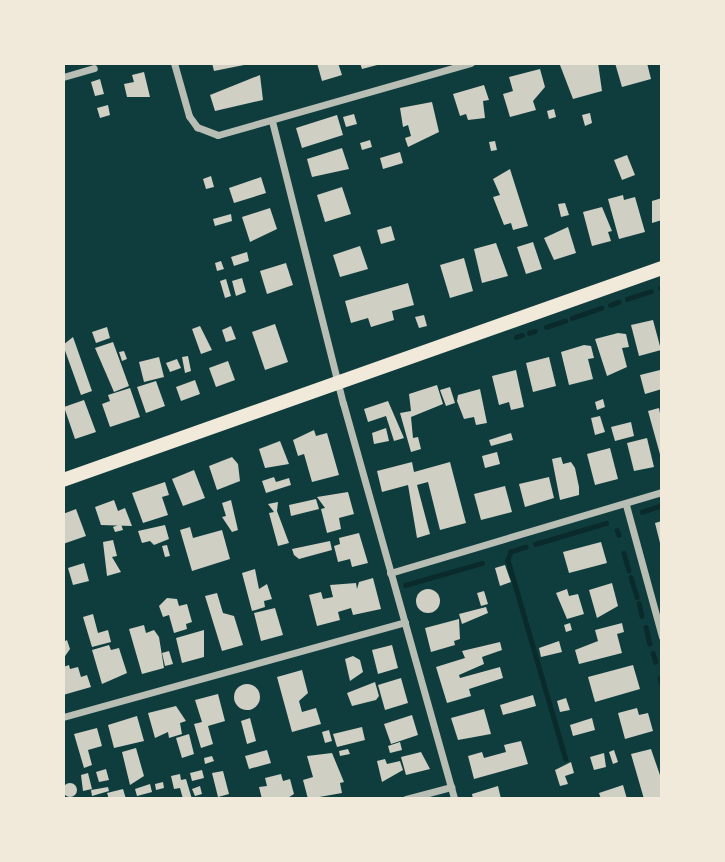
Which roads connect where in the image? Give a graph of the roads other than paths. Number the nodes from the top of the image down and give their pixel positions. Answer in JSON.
{"nodes":[{"id":1,"x":174,"y":63,"type":"edge"},
{"id":2,"x":471,"y":63,"type":"edge"},
{"id":3,"x":94,"y":68,"type":"dead end"},
{"id":4,"x":63,"y":77,"type":"edge"},
{"id":5,"x":272,"y":121,"type":"junction"},
{"id":6,"x":662,"y":268,"type":"edge"},
{"id":7,"x":339,"y":382,"type":"junction"},
{"id":8,"x":63,"y":480,"type":"edge"},
{"id":9,"x":662,"y":492,"type":"edge"},
{"id":10,"x":626,"y":505,"type":"junction"},
{"id":11,"x":390,"y":573,"type":"junction"},
{"id":12,"x":405,"y":622,"type":"junction"},
{"id":13,"x":662,"y":637,"type":"edge"},
{"id":14,"x":63,"y":717,"type":"edge"},
{"id":15,"x":451,"y":787,"type":"junction"},
{"id":16,"x":406,"y":799,"type":"edge"},
{"id":17,"x":454,"y":799,"type":"edge"}],
"edges":[{"from":1,"to":5,"type":"street"},
{"from":2,"to":5,"type":"street"},
{"from":3,"to":4,"type":"street"},
{"from":5,"to":7,"type":"street"},
{"from":6,"to":7,"type":"main road"},
{"from":7,"to":8,"type":"main road"},
{"from":7,"to":11,"type":"street"},
{"from":9,"to":10,"type":"street"},
{"from":10,"to":11,"type":"street"},
{"from":10,"to":13,"type":"street"},
{"from":11,"to":12,"type":"street"},
{"from":12,"to":14,"type":"street"},
{"from":12,"to":15,"type":"street"},
{"from":15,"to":16,"type":"street"},
{"from":15,"to":17,"type":"street"}]}
